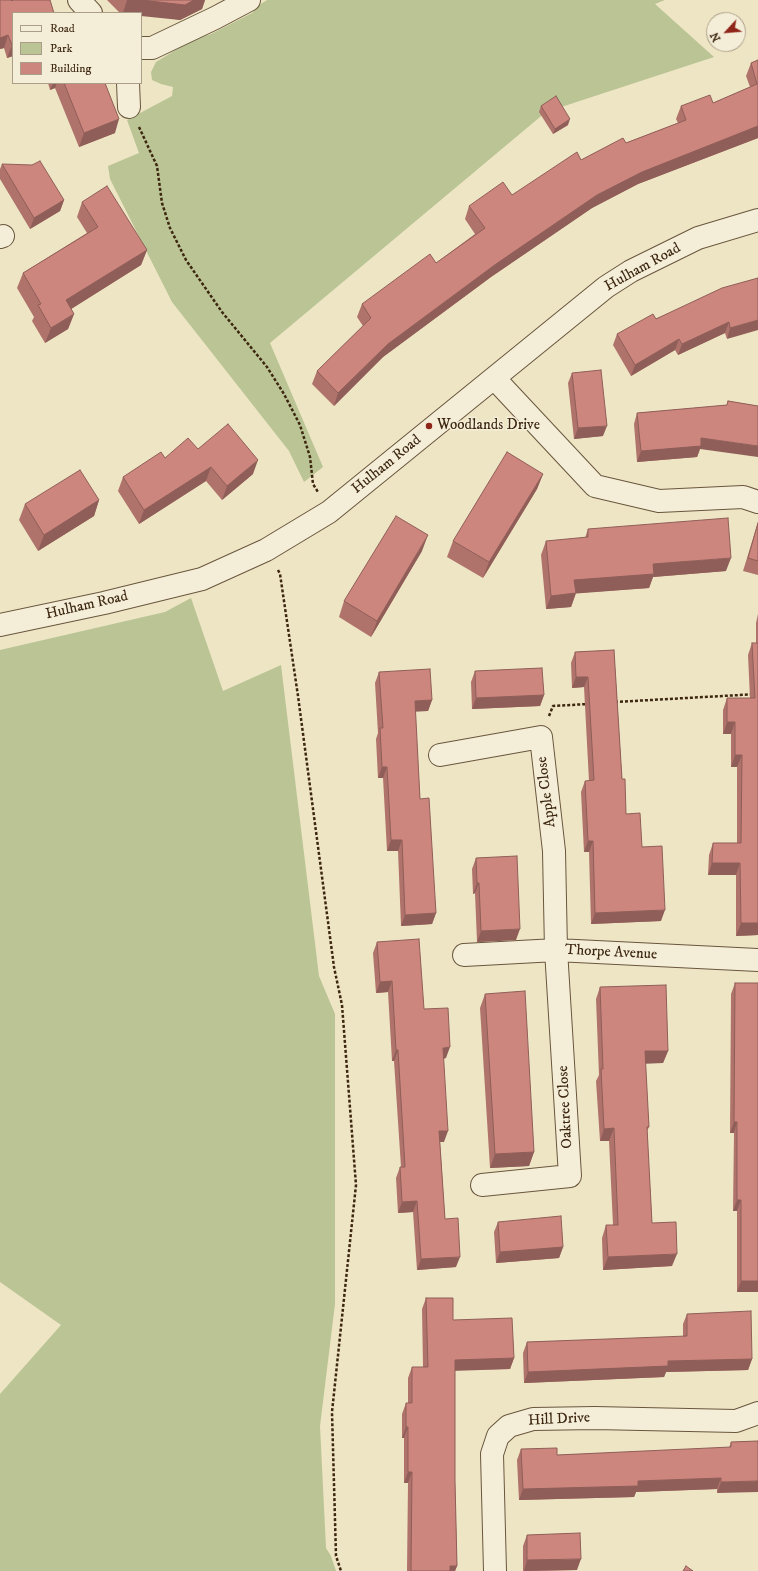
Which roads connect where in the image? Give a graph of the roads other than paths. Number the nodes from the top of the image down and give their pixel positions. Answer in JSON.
{"nodes":[{"id":1,"x":79,"y":0,"type":"edge"},
{"id":2,"x":249,"y":0,"type":"edge"},
{"id":3,"x":90,"y":12,"type":"edge"},
{"id":4,"x":142,"y":48,"type":"edge"},
{"id":5,"x":128,"y":84,"type":"edge"},
{"id":6,"x":129,"y":107,"type":"road end"},
{"id":7,"x":758,"y":220,"type":"edge"},
{"id":8,"x":494,"y":378,"type":"junction"},
{"id":9,"x":758,"y":502,"type":"edge"},
{"id":10,"x":0,"y":625,"type":"edge"},
{"id":11,"x":440,"y":755,"type":"dead end"},
{"id":12,"x":556,"y":950,"type":"junction"},
{"id":13,"x":464,"y":955,"type":"dead end"},
{"id":14,"x":758,"y":960,"type":"edge"},
{"id":15,"x":482,"y":1185,"type":"dead end"},
{"id":16,"x":758,"y":1413,"type":"edge"},
{"id":17,"x":495,"y":1571,"type":"edge"}],
"edges":[{"from":1,"to":3,"type":"street"},
{"from":2,"to":4,"type":"street"},
{"from":5,"to":6,"type":"street"},
{"from":7,"to":8,"type":"street","name":"Hulham Road"},
{"from":8,"to":9,"type":"street"},
{"from":8,"to":10,"type":"street","name":"Hulham Road"},
{"from":11,"to":12,"type":"street","name":"Apple Close"},
{"from":12,"to":13,"type":"street","name":"Thorpe Avenue"},
{"from":12,"to":14,"type":"street","name":"Thorpe Avenue"},
{"from":12,"to":15,"type":"street","name":"Oaktree Close"},
{"from":16,"to":17,"type":"street","name":"Hill Drive"}]}
